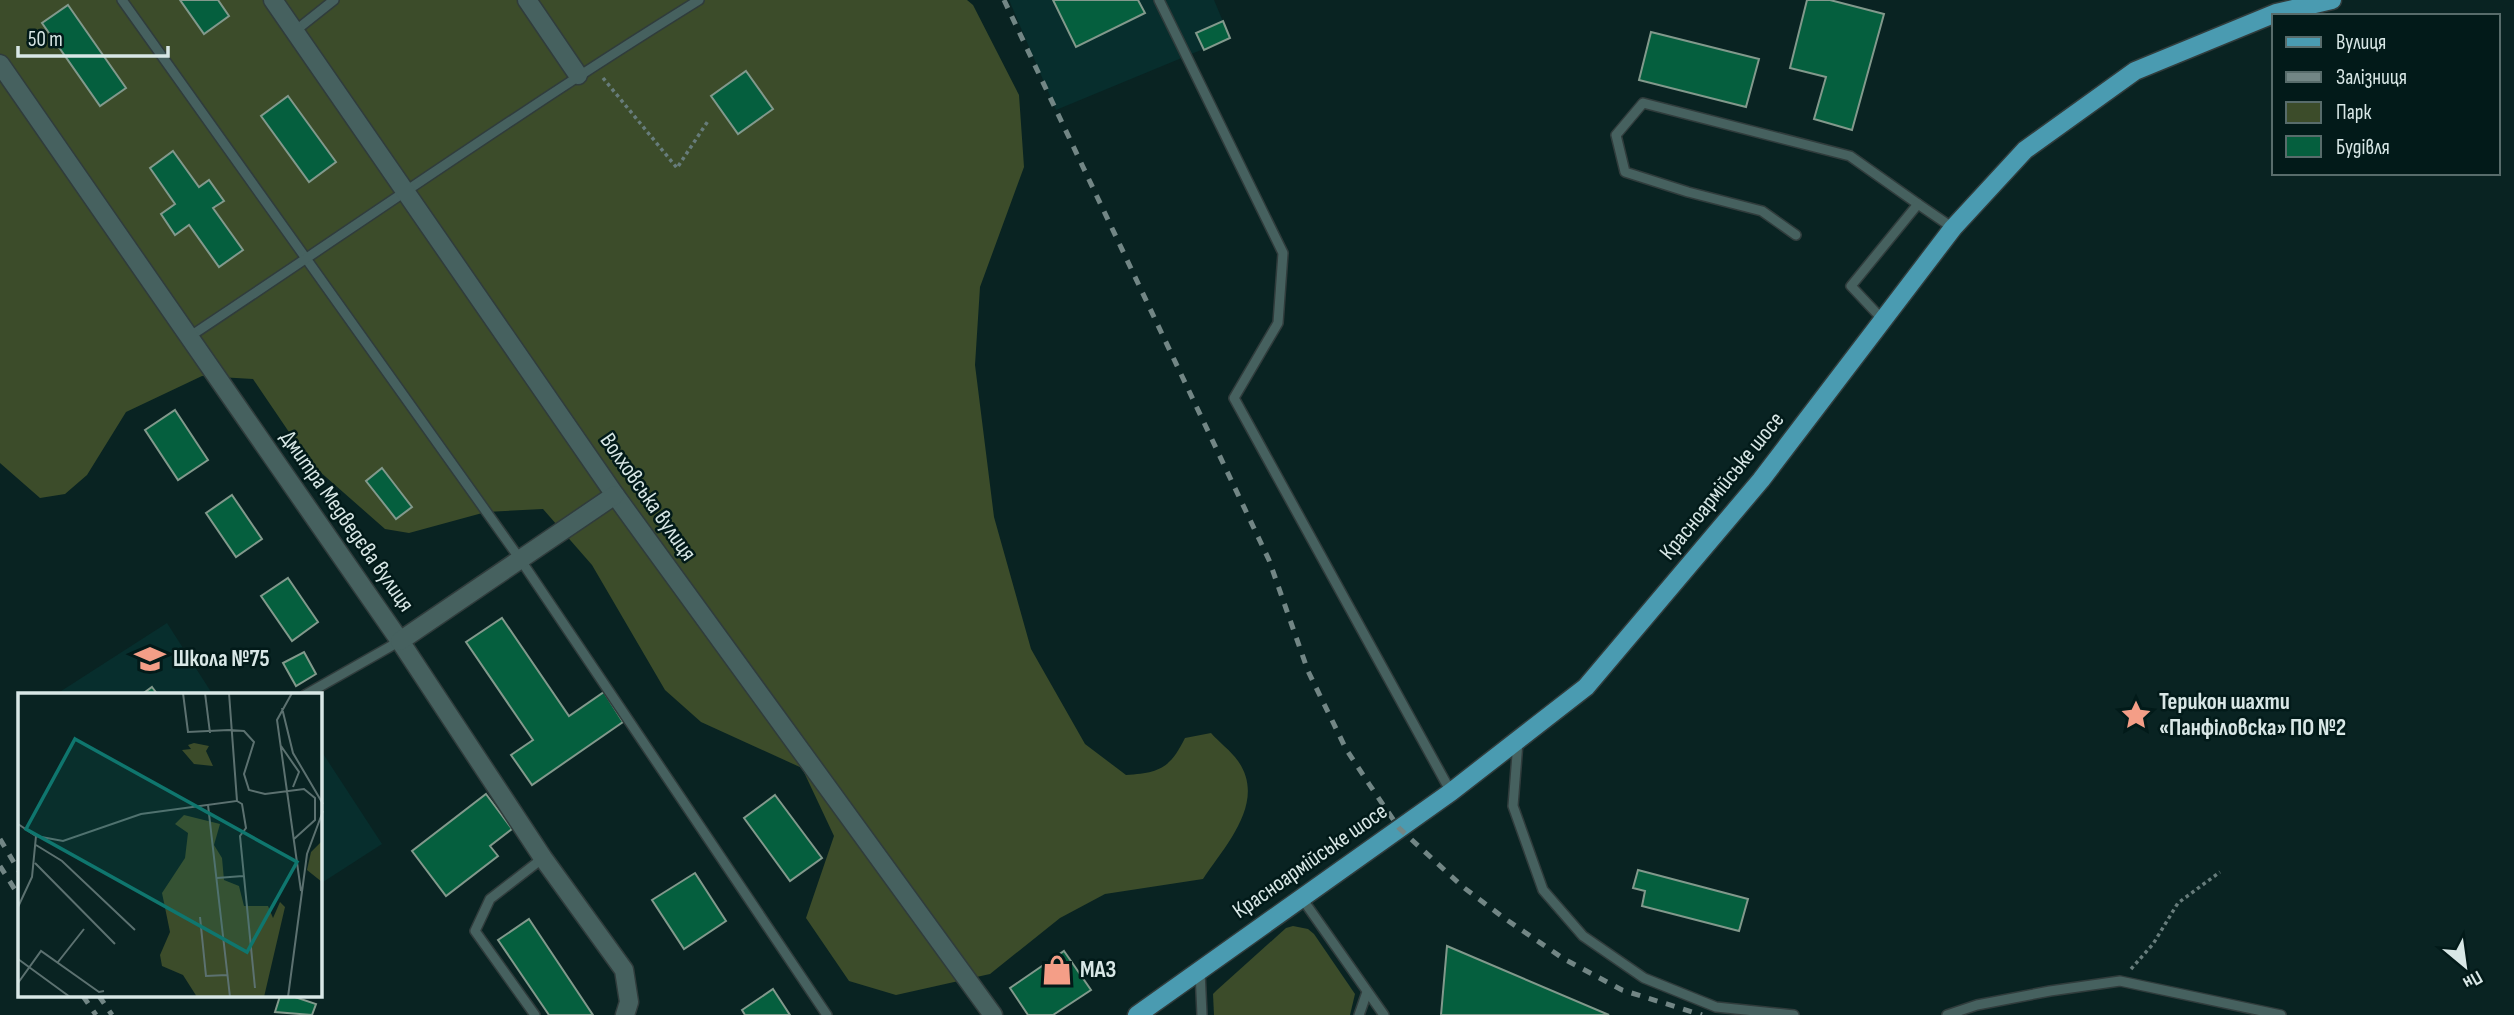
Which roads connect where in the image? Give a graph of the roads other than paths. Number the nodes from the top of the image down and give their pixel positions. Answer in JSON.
{"nodes":[{"id":1,"x":122,"y":0,"type":"edge"},
{"id":2,"x":273,"y":0,"type":"edge"},
{"id":3,"x":334,"y":0,"type":"edge"},
{"id":4,"x":527,"y":0,"type":"edge"},
{"id":5,"x":699,"y":0,"type":"edge"},
{"id":6,"x":1159,"y":0,"type":"edge"},
{"id":7,"x":2332,"y":0,"type":"edge"},
{"id":8,"x":2274,"y":14,"type":"edge"},
{"id":9,"x":2272,"y":15,"type":"edge"},
{"id":10,"x":295,"y":31,"type":"junction"},
{"id":11,"x":0,"y":64,"type":"edge"},
{"id":12,"x":585,"y":70,"type":"junction"},
{"id":13,"x":408,"y":192,"type":"junction"},
{"id":14,"x":1918,"y":204,"type":"junction"},
{"id":15,"x":1953,"y":229,"type":"junction"},
{"id":16,"x":1796,"y":235,"type":"dead end"},
{"id":17,"x":307,"y":259,"type":"junction"},
{"id":18,"x":1884,"y":321,"type":"junction"},
{"id":19,"x":189,"y":337,"type":"junction"},
{"id":20,"x":615,"y":495,"type":"junction"},
{"id":21,"x":520,"y":559,"type":"junction"},
{"id":22,"x":400,"y":641,"type":"junction"},
{"id":23,"x":309,"y":693,"type":"edge"},
{"id":24,"x":1518,"y":740,"type":"junction"},
{"id":25,"x":1451,"y":792,"type":"junction"},
{"id":26,"x":543,"y":858,"type":"junction"},
{"id":27,"x":1301,"y":897,"type":"junction"},
{"id":28,"x":1200,"y":969,"type":"junction"},
{"id":29,"x":1367,"y":992,"type":"junction"},
{"id":30,"x":1141,"y":1014,"type":"edge"},
{"id":31,"x":535,"y":1015,"type":"edge"},
{"id":32,"x":625,"y":1015,"type":"edge"},
{"id":33,"x":827,"y":1015,"type":"edge"},
{"id":34,"x":993,"y":1015,"type":"edge"},
{"id":35,"x":1202,"y":1015,"type":"edge"},
{"id":36,"x":1359,"y":1015,"type":"edge"},
{"id":37,"x":1384,"y":1015,"type":"edge"},
{"id":38,"x":1794,"y":1015,"type":"edge"},
{"id":39,"x":1947,"y":1015,"type":"edge"},
{"id":40,"x":2281,"y":1015,"type":"edge"}],
"edges":[{"from":1,"to":17,"type":"lane"},
{"from":2,"to":10,"type":"street","name":"Волховська вулиця"},
{"from":3,"to":10,"type":"lane"},
{"from":4,"to":12,"type":"street"},
{"from":5,"to":12,"type":"lane"},
{"from":6,"to":25,"type":"lane"},
{"from":7,"to":8,"type":"main road","name":"Красноармійське шосе"},
{"from":9,"to":15,"type":"main road","name":"Красноармійське шосе"},
{"from":10,"to":13,"type":"street","name":"Волховська вулиця"},
{"from":11,"to":19,"type":"street","name":"Дмитра Медведєва вулиця"},
{"from":12,"to":13,"type":"lane"},
{"from":13,"to":17,"type":"lane"},
{"from":13,"to":20,"type":"street","name":"Волховська вулиця"},
{"from":14,"to":15,"type":"lane"},
{"from":14,"to":16,"type":"lane"},
{"from":14,"to":18,"type":"lane"},
{"from":15,"to":18,"type":"main road","name":"Красноармійське шосе"},
{"from":17,"to":19,"type":"lane"},
{"from":17,"to":21,"type":"lane"},
{"from":18,"to":24,"type":"main road","name":"Красноармійське шосе"},
{"from":19,"to":22,"type":"street","name":"Дмитра Медведєва вулиця"},
{"from":20,"to":21,"type":"street"},
{"from":20,"to":34,"type":"street","name":"Волховська вулиця"},
{"from":21,"to":22,"type":"street"},
{"from":21,"to":33,"type":"lane"},
{"from":22,"to":23,"type":"lane"},
{"from":22,"to":26,"type":"street","name":"Дмитра Медведєва вулиця"},
{"from":24,"to":25,"type":"main road","name":"Красноармійське шосе"},
{"from":24,"to":38,"type":"lane"},
{"from":25,"to":27,"type":"main road","name":"Красноармійське шосе"},
{"from":26,"to":31,"type":"lane"},
{"from":26,"to":32,"type":"street","name":"Дмитра Медведєва вулиця"},
{"from":27,"to":28,"type":"main road","name":"Красноармійське шосе"},
{"from":27,"to":29,"type":"lane"},
{"from":28,"to":30,"type":"main road","name":"Красноармійське шосе"},
{"from":28,"to":35,"type":"lane"},
{"from":29,"to":36,"type":"lane"},
{"from":29,"to":37,"type":"lane"},
{"from":39,"to":40,"type":"lane"}]}
